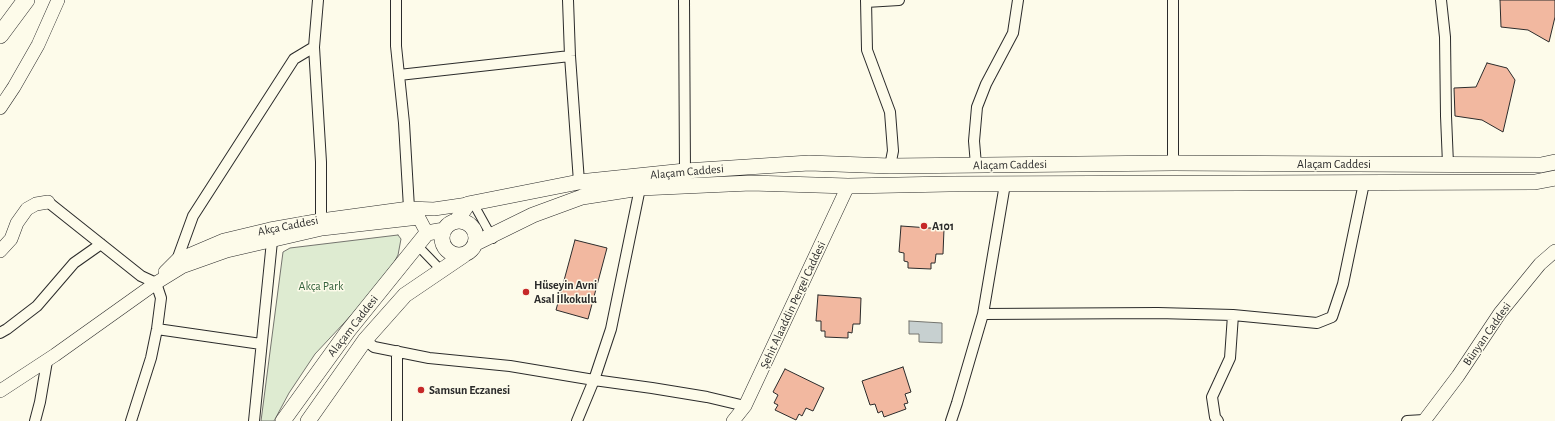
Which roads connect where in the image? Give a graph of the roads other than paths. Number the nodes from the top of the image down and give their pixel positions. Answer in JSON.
{"nodes":[{"id":1,"x":26,"y":0,"type":"edge"},
{"id":2,"x":58,"y":0,"type":"edge"},
{"id":3,"x":318,"y":0,"type":"edge"},
{"id":4,"x":396,"y":0,"type":"edge"},
{"id":5,"x":568,"y":0,"type":"edge"},
{"id":6,"x":684,"y":0,"type":"edge"},
{"id":7,"x":899,"y":0,"type":"edge"},
{"id":8,"x":1018,"y":0,"type":"edge"},
{"id":9,"x":1173,"y":0,"type":"edge"},
{"id":10,"x":1441,"y":0,"type":"edge"},
{"id":11,"x":866,"y":1,"type":"edge"},
{"id":12,"x":0,"y":35,"type":"edge"},
{"id":13,"x":314,"y":48,"type":"junction"},
{"id":14,"x":570,"y":56,"type":"junction"},
{"id":15,"x":399,"y":75,"type":"junction"},
{"id":16,"x":0,"y":108,"type":"edge"},
{"id":17,"x":1555,"y":162,"type":"edge"},
{"id":18,"x":1173,"y":163,"type":"junction"},
{"id":19,"x":1448,"y":164,"type":"junction"},
{"id":20,"x":890,"y":166,"type":"junction"},
{"id":21,"x":976,"y":166,"type":"junction"},
{"id":22,"x":685,"y":171,"type":"junction"},
{"id":23,"x":1555,"y":178,"type":"edge"},
{"id":24,"x":579,"y":182,"type":"junction"},
{"id":25,"x":1364,"y":183,"type":"junction"},
{"id":26,"x":1005,"y":184,"type":"junction"},
{"id":27,"x":848,"y":186,"type":"junction"},
{"id":28,"x":640,"y":188,"type":"junction"},
{"id":29,"x":48,"y":202,"type":"joint"},
{"id":30,"x":471,"y":204,"type":"junction"},
{"id":31,"x":409,"y":208,"type":"junction"},
{"id":32,"x":389,"y":217,"type":"junction"},
{"id":33,"x":458,"y":220,"type":"junction"},
{"id":34,"x":322,"y":224,"type":"junction"},
{"id":35,"x":444,"y":230,"type":"junction"},
{"id":36,"x":427,"y":233,"type":"junction"},
{"id":37,"x":493,"y":238,"type":"junction"},
{"id":38,"x":272,"y":240,"type":"junction"},
{"id":39,"x":101,"y":244,"type":"junction"},
{"id":40,"x":476,"y":244,"type":"junction"},
{"id":41,"x":417,"y":245,"type":"junction"},
{"id":42,"x":0,"y":251,"type":"edge"},
{"id":43,"x":1555,"y":251,"type":"edge"},
{"id":44,"x":464,"y":255,"type":"junction"},
{"id":45,"x":177,"y":260,"type":"junction"},
{"id":46,"x":444,"y":273,"type":"junction"},
{"id":47,"x":156,"y":283,"type":"junction"},
{"id":48,"x":984,"y":314,"type":"junction"},
{"id":49,"x":1233,"y":315,"type":"junction"},
{"id":50,"x":157,"y":329,"type":"junction"},
{"id":51,"x":0,"y":333,"type":"edge"},
{"id":52,"x":365,"y":340,"type":"junction"},
{"id":53,"x":261,"y":344,"type":"junction"},
{"id":54,"x":397,"y":351,"type":"junction"},
{"id":55,"x":47,"y":361,"type":"junction"},
{"id":56,"x":594,"y":380,"type":"junction"},
{"id":57,"x":0,"y":391,"type":"edge"},
{"id":58,"x":745,"y":406,"type":"junction"},
{"id":59,"x":35,"y":421,"type":"edge"},
{"id":60,"x":132,"y":421,"type":"edge"},
{"id":61,"x":254,"y":421,"type":"edge"},
{"id":62,"x":283,"y":421,"type":"edge"},
{"id":63,"x":308,"y":421,"type":"edge"},
{"id":64,"x":397,"y":421,"type":"edge"},
{"id":65,"x":577,"y":421,"type":"edge"},
{"id":66,"x":733,"y":421,"type":"edge"},
{"id":67,"x":950,"y":421,"type":"edge"},
{"id":68,"x":1218,"y":421,"type":"edge"},
{"id":69,"x":1407,"y":421,"type":"edge"},
{"id":70,"x":1424,"y":421,"type":"edge"}],
"edges":[{"from":1,"to":12,"type":"highway"},
{"from":2,"to":16,"type":"street"},
{"from":3,"to":13,"type":"street"},
{"from":4,"to":15,"type":"street"},
{"from":5,"to":14,"type":"street"},
{"from":6,"to":22,"type":"street"},
{"from":7,"to":11,"type":"street"},
{"from":8,"to":21,"type":"street"},
{"from":9,"to":18,"type":"street"},
{"from":10,"to":19,"type":"street"},
{"from":11,"to":20,"type":"street"},
{"from":13,"to":34,"type":"street"},
{"from":13,"to":45,"type":"street"},
{"from":14,"to":15,"type":"street"},
{"from":14,"to":24,"type":"street"},
{"from":15,"to":31,"type":"street"},
{"from":17,"to":19,"type":"main road","name":"Alaçam Caddesi"},
{"from":18,"to":19,"type":"main road","name":"Alaçam Caddesi"},
{"from":18,"to":21,"type":"main road","name":"Alaçam Caddesi"},
{"from":20,"to":21,"type":"main road","name":"Alaçam Caddesi"},
{"from":20,"to":22,"type":"main road","name":"Alaçam Caddesi"},
{"from":22,"to":24,"type":"main road","name":"Alaçam Caddesi"},
{"from":23,"to":25,"type":"main road","name":"Alaçam Caddesi"},
{"from":24,"to":30,"type":"main road","name":"Alaçam Caddesi"},
{"from":25,"to":26,"type":"main road","name":"Alaçam Caddesi"},
{"from":25,"to":49,"type":"street"},
{"from":26,"to":27,"type":"main road","name":"Alaçam Caddesi"},
{"from":26,"to":48,"type":"street"},
{"from":27,"to":28,"type":"main road","name":"Alaçam Caddesi"},
{"from":27,"to":58,"type":"street","name":"Şehit Alaaddin Pergel Caddesi"},
{"from":28,"to":37,"type":"main road","name":"Alaçam Caddesi"},
{"from":28,"to":56,"type":"street"},
{"from":29,"to":39,"type":"street"},
{"from":29,"to":42,"type":"street"},
{"from":30,"to":31,"type":"street","name":"Akça Caddesi"},
{"from":30,"to":33,"type":"main road"},
{"from":30,"to":37,"type":"street"},
{"from":31,"to":32,"type":"street","name":"Akça Caddesi"},
{"from":32,"to":34,"type":"street","name":"Akça Caddesi"},
{"from":32,"to":36,"type":"street"},
{"from":33,"to":35,"type":"main road"},
{"from":33,"to":40,"type":"main road"},
{"from":34,"to":38,"type":"street","name":"Akça Caddesi"},
{"from":34,"to":45,"type":"street","name":"Akça Caddesi"},
{"from":35,"to":36,"type":"main road"},
{"from":35,"to":44,"type":"main road"},
{"from":36,"to":41,"type":"main road","name":"Alaçam Caddesi"},
{"from":37,"to":40,"type":"main road","name":"Alaçam Caddesi"},
{"from":38,"to":47,"type":"street","name":"Akça Caddesi"},
{"from":38,"to":53,"type":"street"},
{"from":39,"to":47,"type":"street"},
{"from":39,"to":51,"type":"street"},
{"from":40,"to":44,"type":"main road"},
{"from":41,"to":46,"type":"street"},
{"from":41,"to":62,"type":"main road","name":"Alaçam Caddesi"},
{"from":43,"to":70,"type":"street","name":"Bünyan Caddesi"},
{"from":44,"to":46,"type":"main road","name":"Alaçam Caddesi"},
{"from":45,"to":47,"type":"street","name":"Akça Caddesi"},
{"from":46,"to":52,"type":"main road","name":"Alaçam Caddesi"},
{"from":47,"to":50,"type":"street"},
{"from":47,"to":55,"type":"street","name":"Akça Caddesi"},
{"from":48,"to":49,"type":"street"},
{"from":48,"to":67,"type":"street"},
{"from":49,"to":68,"type":"street"},
{"from":50,"to":53,"type":"street"},
{"from":50,"to":60,"type":"street"},
{"from":52,"to":54,"type":"street"},
{"from":52,"to":63,"type":"main road","name":"Alaçam Caddesi"},
{"from":53,"to":61,"type":"street"},
{"from":54,"to":56,"type":"street"},
{"from":54,"to":64,"type":"street"},
{"from":55,"to":57,"type":"street","name":"Akça Caddesi"},
{"from":55,"to":59,"type":"street"},
{"from":56,"to":58,"type":"street"},
{"from":56,"to":65,"type":"street"},
{"from":58,"to":66,"type":"street","name":"Şehit Alaaddin Pergel Caddesi"},
{"from":69,"to":70,"type":"street"}]}
